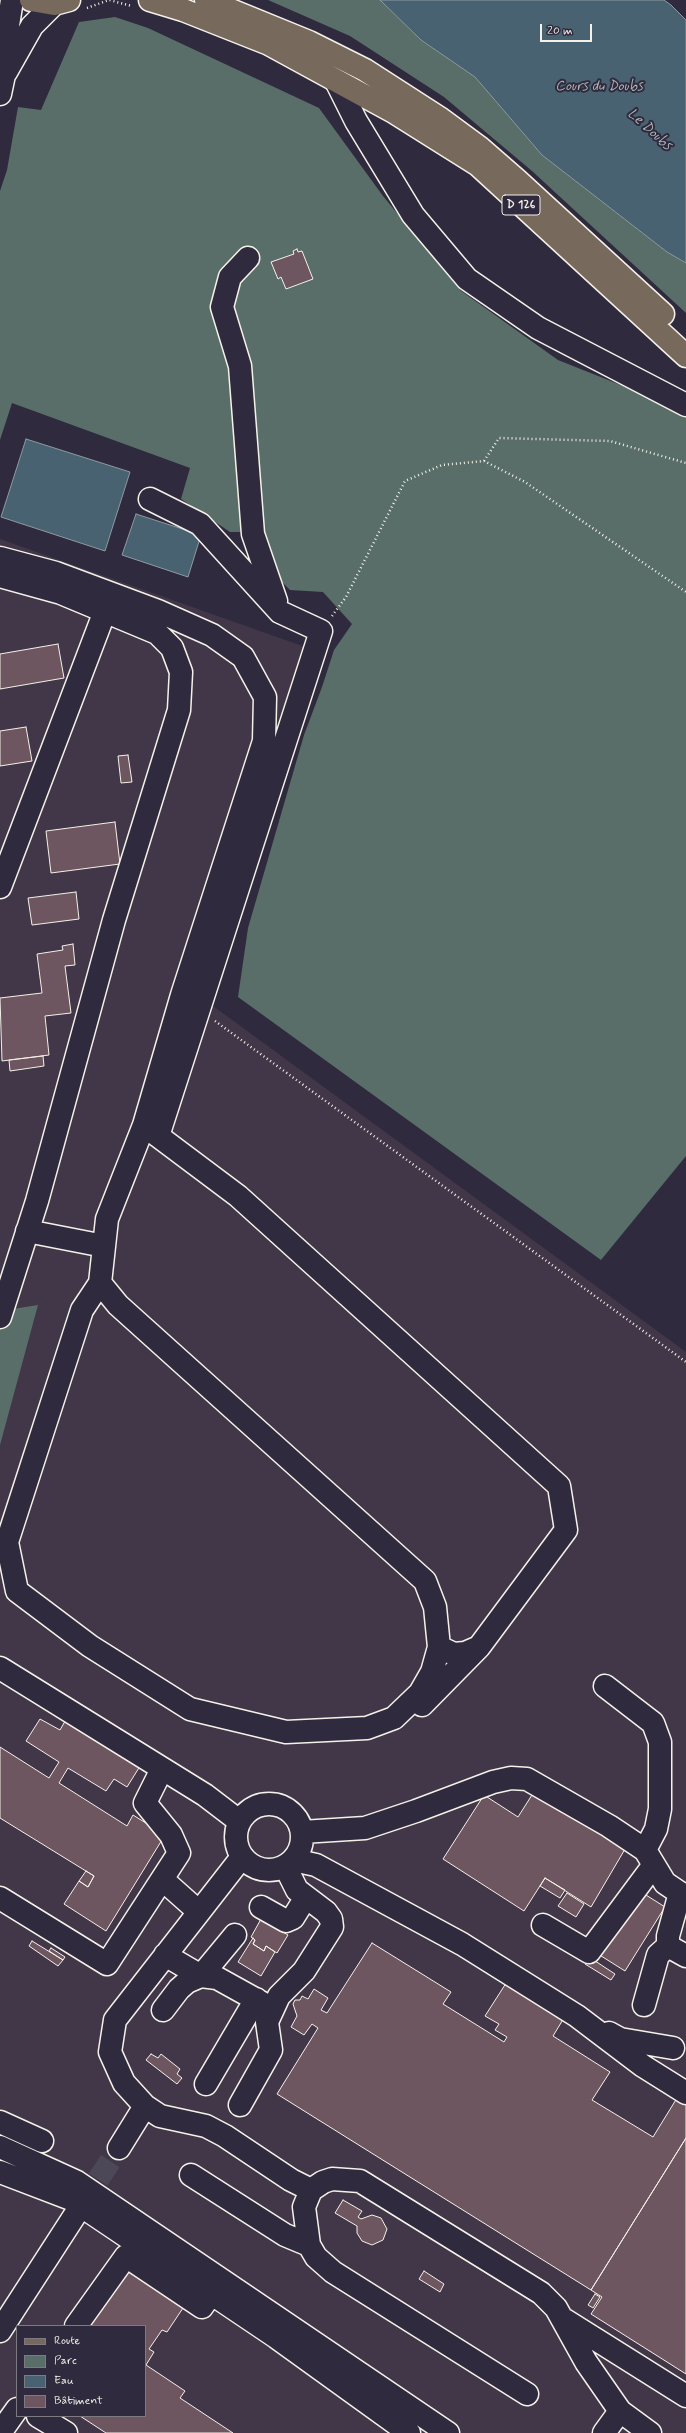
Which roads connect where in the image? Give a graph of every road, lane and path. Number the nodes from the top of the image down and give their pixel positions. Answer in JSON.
{"nodes":[{"id":1,"x":12,"y":0,"type":"edge"},
{"id":2,"x":31,"y":0,"type":"edge"},
{"id":3,"x":206,"y":0,"type":"edge"},
{"id":4,"x":144,"y":4,"type":"edge"},
{"id":5,"x":68,"y":5,"type":"edge"},
{"id":6,"x":336,"y":81,"type":"junction"},
{"id":7,"x":2,"y":84,"type":"edge"},
{"id":8,"x":248,"y":258,"type":"dead end"},
{"id":9,"x":686,"y":335,"type":"edge"},
{"id":10,"x":686,"y":356,"type":"edge"},
{"id":11,"x":686,"y":405,"type":"edge"},
{"id":12,"x":484,"y":461,"type":"junction"},
{"id":13,"x":686,"y":463,"type":"edge"},
{"id":14,"x":150,"y":500,"type":"dead end"},
{"id":15,"x":0,"y":558,"type":"edge"},
{"id":16,"x":0,"y":576,"type":"edge"},
{"id":17,"x":686,"y":592,"type":"edge"},
{"id":18,"x":105,"y":611,"type":"junction"},
{"id":19,"x":280,"y":612,"type":"junction"},
{"id":20,"x":322,"y":631,"type":"junction"},
{"id":21,"x":0,"y":887,"type":"edge"},
{"id":22,"x":200,"y":1010,"type":"junction"},
{"id":23,"x":151,"y":1130,"type":"junction"},
{"id":24,"x":27,"y":1231,"type":"junction"},
{"id":25,"x":104,"y":1246,"type":"junction"},
{"id":26,"x":100,"y":1283,"type":"junction"},
{"id":27,"x":0,"y":1317,"type":"edge"},
{"id":28,"x":686,"y":1362,"type":"edge"},
{"id":29,"x":439,"y":1646,"type":"junction"},
{"id":30,"x":479,"y":1647,"type":"junction"},
{"id":31,"x":0,"y":1668,"type":"edge"},
{"id":32,"x":605,"y":1686,"type":"dead end"},
{"id":33,"x":394,"y":1718,"type":"junction"},
{"id":34,"x":162,"y":1769,"type":"junction"},
{"id":35,"x":239,"y":1821,"type":"junction"},
{"id":36,"x":302,"y":1832,"type":"junction"},
{"id":37,"x":242,"y":1857,"type":"junction"},
{"id":38,"x":649,"y":1858,"type":"junction"},
{"id":39,"x":289,"y":1863,"type":"junction"},
{"id":40,"x":162,"y":1879,"type":"junction"},
{"id":41,"x":683,"y":1894,"type":"edge"},
{"id":42,"x":306,"y":1897,"type":"junction"},
{"id":43,"x":0,"y":1898,"type":"edge"},
{"id":44,"x":261,"y":1907,"type":"dead end"},
{"id":45,"x":199,"y":1912,"type":"junction"},
{"id":46,"x":543,"y":1925,"type":"dead end"},
{"id":47,"x":235,"y":1935,"type":"dead end"},
{"id":48,"x":677,"y":1951,"type":"edge"},
{"id":49,"x":165,"y":1955,"type":"junction"},
{"id":50,"x":201,"y":1976,"type":"junction"},
{"id":51,"x":265,"y":2004,"type":"junction"},
{"id":52,"x":644,"y":2005,"type":"dead end"},
{"id":53,"x":163,"y":2010,"type":"dead end"},
{"id":54,"x":576,"y":2016,"type":"junction"},
{"id":55,"x":683,"y":2050,"type":"edge"},
{"id":56,"x":643,"y":2066,"type":"junction"},
{"id":57,"x":206,"y":2084,"type":"dead end"},
{"id":58,"x":686,"y":2093,"type":"edge"},
{"id":59,"x":240,"y":2105,"type":"dead end"},
{"id":60,"x":145,"y":2106,"type":"junction"},
{"id":61,"x":0,"y":2122,"type":"edge"},
{"id":62,"x":42,"y":2141,"type":"dead end"},
{"id":63,"x":0,"y":2147,"type":"edge"},
{"id":64,"x":119,"y":2148,"type":"tunnel mouth"},
{"id":65,"x":0,"y":2172,"type":"edge"},
{"id":66,"x":191,"y":2175,"type":"dead end"},
{"id":67,"x":311,"y":2190,"type":"junction"},
{"id":68,"x":75,"y":2215,"type":"tunnel mouth"},
{"id":69,"x":309,"y":2245,"type":"junction"},
{"id":70,"x":211,"y":2294,"type":"junction"},
{"id":71,"x":563,"y":2319,"type":"junction"},
{"id":72,"x":77,"y":2325,"type":"edge"},
{"id":73,"x":0,"y":2331,"type":"edge"},
{"id":74,"x":527,"y":2394,"type":"dead end"},
{"id":75,"x":686,"y":2396,"type":"edge"},
{"id":76,"x":16,"y":2411,"type":"edge"},
{"id":77,"x":620,"y":2411,"type":"junction"},
{"id":78,"x":40,"y":2417,"type":"edge"},
{"id":79,"x":0,"y":2433,"type":"edge"},
{"id":80,"x":66,"y":2433,"type":"edge"},
{"id":81,"x":409,"y":2433,"type":"edge"},
{"id":82,"x":448,"y":2433,"type":"edge"},
{"id":83,"x":604,"y":2433,"type":"edge"},
{"id":84,"x":650,"y":2433,"type":"edge"}],
"edges":[{"from":1,"to":7,"type":"street"},
{"from":2,"to":5,"type":"main road"},
{"from":3,"to":9,"type":"main road","number":"D 126"},
{"from":4,"to":5,"type":"path"},
{"from":4,"to":6,"type":"main road","number":"D 126"},
{"from":5,"to":7,"type":"street"},
{"from":6,"to":10,"type":"main road","number":"D 126"},
{"from":6,"to":11,"type":"street"},
{"from":8,"to":19,"type":"street"},
{"from":12,"to":13,"type":"path"},
{"from":12,"to":17,"type":"path"},
{"from":12,"to":20,"type":"path"},
{"from":14,"to":19,"type":"street"},
{"from":15,"to":23,"type":"street"},
{"from":16,"to":18,"type":"street"},
{"from":18,"to":21,"type":"street"},
{"from":18,"to":24,"type":"street"},
{"from":19,"to":20,"type":"street"},
{"from":20,"to":22,"type":"street"},
{"from":22,"to":23,"type":"street"},
{"from":22,"to":28,"type":"path"},
{"from":23,"to":25,"type":"street"},
{"from":23,"to":30,"type":"street"},
{"from":24,"to":25,"type":"street"},
{"from":24,"to":27,"type":"street"},
{"from":25,"to":26,"type":"street"},
{"from":26,"to":29,"type":"street"},
{"from":26,"to":33,"type":"street"},
{"from":29,"to":30,"type":"street"},
{"from":29,"to":33,"type":"street"},
{"from":30,"to":33,"type":"street"},
{"from":31,"to":34,"type":"street"},
{"from":32,"to":38,"type":"street"},
{"from":34,"to":35,"type":"street"},
{"from":34,"to":40,"type":"street"},
{"from":35,"to":36,"type":"street"},
{"from":35,"to":37,"type":"street"},
{"from":36,"to":38,"type":"street"},
{"from":36,"to":39,"type":"street"},
{"from":37,"to":39,"type":"street"},
{"from":37,"to":45,"type":"street"},
{"from":38,"to":41,"type":"street"},
{"from":38,"to":46,"type":"street"},
{"from":39,"to":42,"type":"street"},
{"from":39,"to":54,"type":"street"},
{"from":40,"to":43,"type":"street"},
{"from":40,"to":45,"type":"street"},
{"from":41,"to":48,"type":"street"},
{"from":42,"to":44,"type":"street"},
{"from":42,"to":51,"type":"street"},
{"from":45,"to":49,"type":"street"},
{"from":47,"to":50,"type":"street"},
{"from":48,"to":52,"type":"street"},
{"from":49,"to":50,"type":"street"},
{"from":49,"to":60,"type":"street"},
{"from":50,"to":51,"type":"street"},
{"from":50,"to":53,"type":"street"},
{"from":51,"to":57,"type":"street"},
{"from":51,"to":59,"type":"street"},
{"from":54,"to":55,"type":"street"},
{"from":54,"to":56,"type":"street"},
{"from":55,"to":56,"type":"street"},
{"from":56,"to":58,"type":"street"},
{"from":60,"to":64,"type":"street"},
{"from":60,"to":67,"type":"street"},
{"from":61,"to":62,"type":"street"},
{"from":63,"to":82,"type":"street"},
{"from":65,"to":70,"type":"street"},
{"from":66,"to":69,"type":"street"},
{"from":67,"to":69,"type":"street"},
{"from":67,"to":71,"type":"street"},
{"from":68,"to":73,"type":"street"},
{"from":69,"to":74,"type":"street"},
{"from":70,"to":72,"type":"street"},
{"from":70,"to":81,"type":"street"},
{"from":71,"to":75,"type":"street"},
{"from":71,"to":77,"type":"street"},
{"from":76,"to":79,"type":"street"},
{"from":77,"to":83,"type":"street"},
{"from":77,"to":84,"type":"street"},
{"from":78,"to":80,"type":"street"}]}
